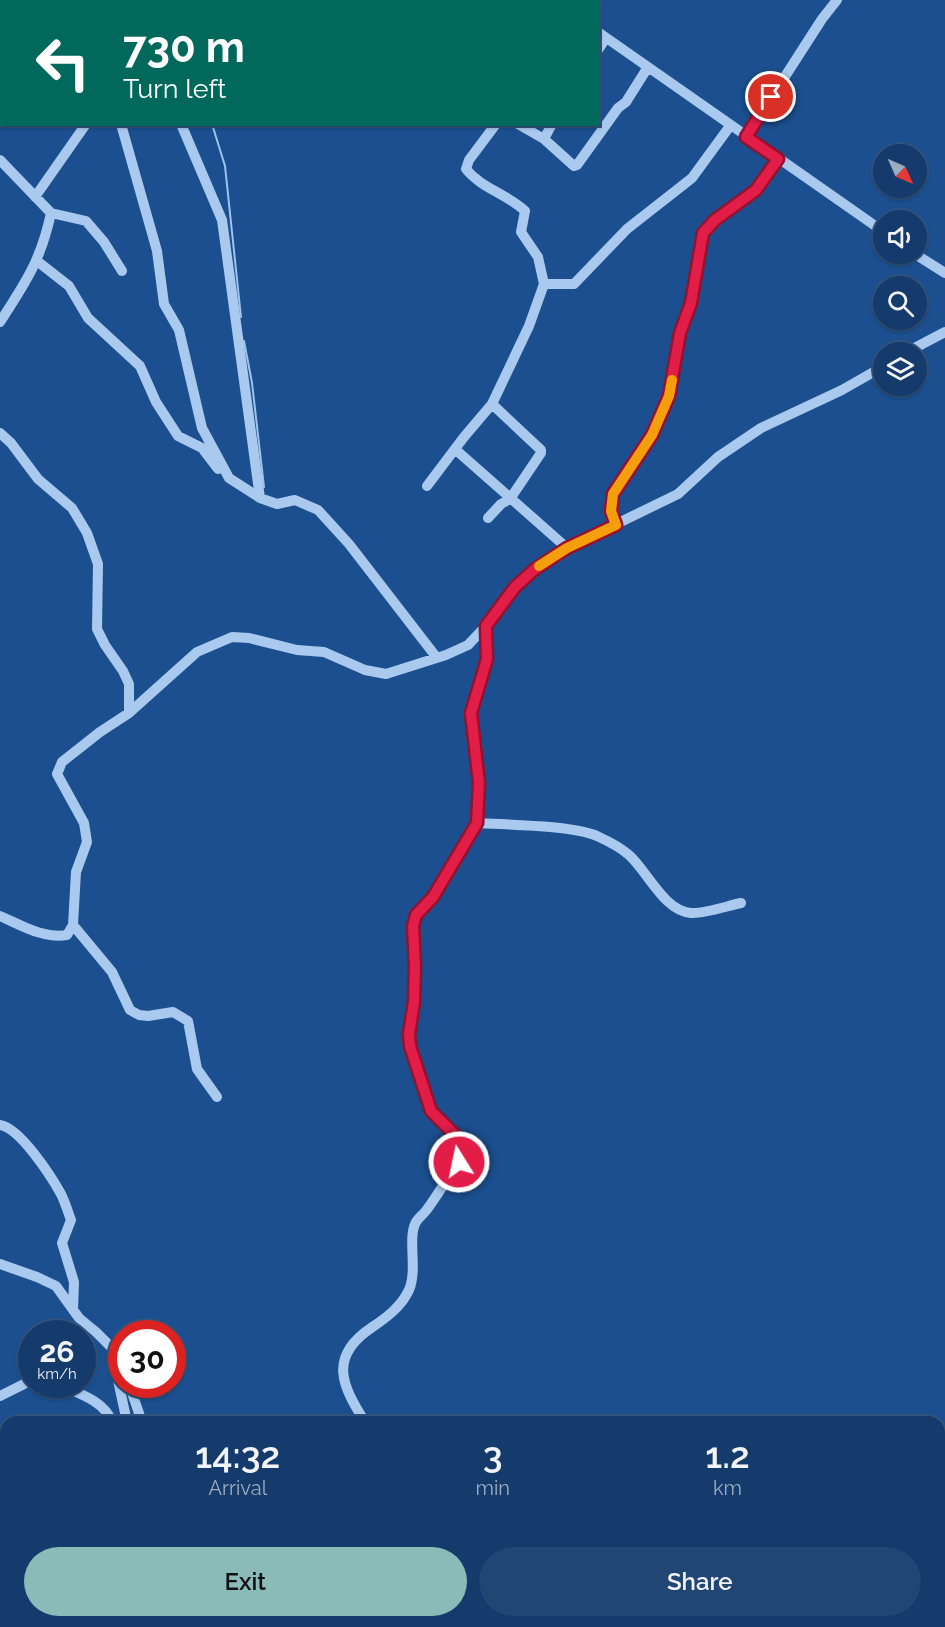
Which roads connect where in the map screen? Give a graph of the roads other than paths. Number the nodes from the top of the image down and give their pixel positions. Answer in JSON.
{"nodes":[{"id":1,"x":837,"y":0,"type":"edge"},
{"id":2,"x":602,"y":35,"type":"edge"},
{"id":3,"x":648,"y":67,"type":"junction"},
{"id":4,"x":85,"y":126,"type":"edge"},
{"id":5,"x":122,"y":126,"type":"edge"},
{"id":6,"x":182,"y":126,"type":"edge"},
{"id":7,"x":494,"y":126,"type":"edge"},
{"id":8,"x":521,"y":126,"type":"edge"},
{"id":9,"x":551,"y":126,"type":"edge"},
{"id":10,"x":730,"y":126,"type":"junction"},
{"id":11,"x":746,"y":137,"type":"junction"},
{"id":12,"x":544,"y":139,"type":"junction"},
{"id":13,"x":778,"y":159,"type":"junction"},
{"id":14,"x":0,"y":160,"type":"edge"},
{"id":15,"x":35,"y":197,"type":"junction"},
{"id":16,"x":51,"y":213,"type":"junction"},
{"id":17,"x":873,"y":224,"type":"edge"},
{"id":18,"x":37,"y":261,"type":"junction"},
{"id":19,"x":927,"y":262,"type":"edge"},
{"id":20,"x":122,"y":271,"type":"dead end"},
{"id":21,"x":945,"y":273,"type":"edge"},
{"id":22,"x":544,"y":284,"type":"junction"},
{"id":23,"x":0,"y":322,"type":"edge"},
{"id":24,"x":945,"y":332,"type":"edge"},
{"id":25,"x":926,"y":342,"type":"edge"},
{"id":26,"x":873,"y":372,"type":"edge"},
{"id":27,"x":492,"y":404,"type":"junction"},
{"id":28,"x":0,"y":433,"type":"edge"},
{"id":29,"x":456,"y":450,"type":"junction"},
{"id":30,"x":229,"y":478,"type":"junction"},
{"id":31,"x":427,"y":486,"type":"dead end"},
{"id":32,"x":260,"y":498,"type":"junction"},
{"id":33,"x":510,"y":499,"type":"junction"},
{"id":34,"x":488,"y":518,"type":"dead end"},
{"id":35,"x":616,"y":525,"type":"junction"},
{"id":36,"x":567,"y":548,"type":"junction"},
{"id":37,"x":486,"y":626,"type":"junction"},
{"id":38,"x":437,"y":658,"type":"junction"},
{"id":39,"x":129,"y":713,"type":"junction"},
{"id":40,"x":477,"y":823,"type":"junction"},
{"id":41,"x":741,"y":903,"type":"dead end"},
{"id":42,"x":0,"y":916,"type":"edge"},
{"id":43,"x":73,"y":925,"type":"junction"},
{"id":44,"x":217,"y":1098,"type":"dead end"},
{"id":45,"x":0,"y":1125,"type":"edge"},
{"id":46,"x":0,"y":1264,"type":"edge"},
{"id":47,"x":73,"y":1310,"type":"junction"},
{"id":48,"x":108,"y":1344,"type":"edge"},
{"id":49,"x":18,"y":1387,"type":"edge"},
{"id":50,"x":0,"y":1396,"type":"edge"},
{"id":51,"x":88,"y":1398,"type":"edge"},
{"id":52,"x":122,"y":1398,"type":"edge"},
{"id":53,"x":134,"y":1398,"type":"edge"},
{"id":54,"x":109,"y":1416,"type":"edge"},
{"id":55,"x":126,"y":1416,"type":"edge"},
{"id":56,"x":140,"y":1416,"type":"edge"},
{"id":57,"x":361,"y":1416,"type":"edge"}],
"edges":[{"from":1,"to":11,"type":"street"},
{"from":2,"to":3,"type":"street"},
{"from":3,"to":10,"type":"street"},
{"from":3,"to":12,"type":"street"},
{"from":4,"to":15,"type":"street"},
{"from":5,"to":30,"type":"street"},
{"from":6,"to":32,"type":"street"},
{"from":7,"to":22,"type":"street"},
{"from":8,"to":12,"type":"street"},
{"from":9,"to":12,"type":"street"},
{"from":10,"to":11,"type":"street"},
{"from":10,"to":22,"type":"street"},
{"from":11,"to":13,"type":"street"},
{"from":13,"to":17,"type":"street"},
{"from":13,"to":35,"type":"street"},
{"from":14,"to":15,"type":"street"},
{"from":15,"to":16,"type":"street"},
{"from":16,"to":18,"type":"street"},
{"from":16,"to":20,"type":"street"},
{"from":18,"to":23,"type":"street"},
{"from":18,"to":30,"type":"street"},
{"from":19,"to":21,"type":"street"},
{"from":22,"to":27,"type":"street"},
{"from":24,"to":25,"type":"street"},
{"from":26,"to":35,"type":"street"},
{"from":27,"to":29,"type":"street"},
{"from":27,"to":33,"type":"street"},
{"from":28,"to":39,"type":"street"},
{"from":29,"to":31,"type":"street"},
{"from":29,"to":33,"type":"street"},
{"from":30,"to":32,"type":"street"},
{"from":32,"to":38,"type":"street"},
{"from":33,"to":34,"type":"street"},
{"from":33,"to":36,"type":"street"},
{"from":35,"to":36,"type":"street"},
{"from":36,"to":37,"type":"street"},
{"from":37,"to":38,"type":"street"},
{"from":37,"to":40,"type":"street"},
{"from":38,"to":39,"type":"street"},
{"from":39,"to":43,"type":"street"},
{"from":40,"to":41,"type":"street"},
{"from":40,"to":57,"type":"street"},
{"from":42,"to":43,"type":"street"},
{"from":43,"to":44,"type":"street"},
{"from":45,"to":47,"type":"street"},
{"from":46,"to":47,"type":"street"},
{"from":47,"to":48,"type":"street"},
{"from":49,"to":50,"type":"street"},
{"from":51,"to":54,"type":"street"},
{"from":52,"to":55,"type":"street"},
{"from":53,"to":56,"type":"street"}]}
